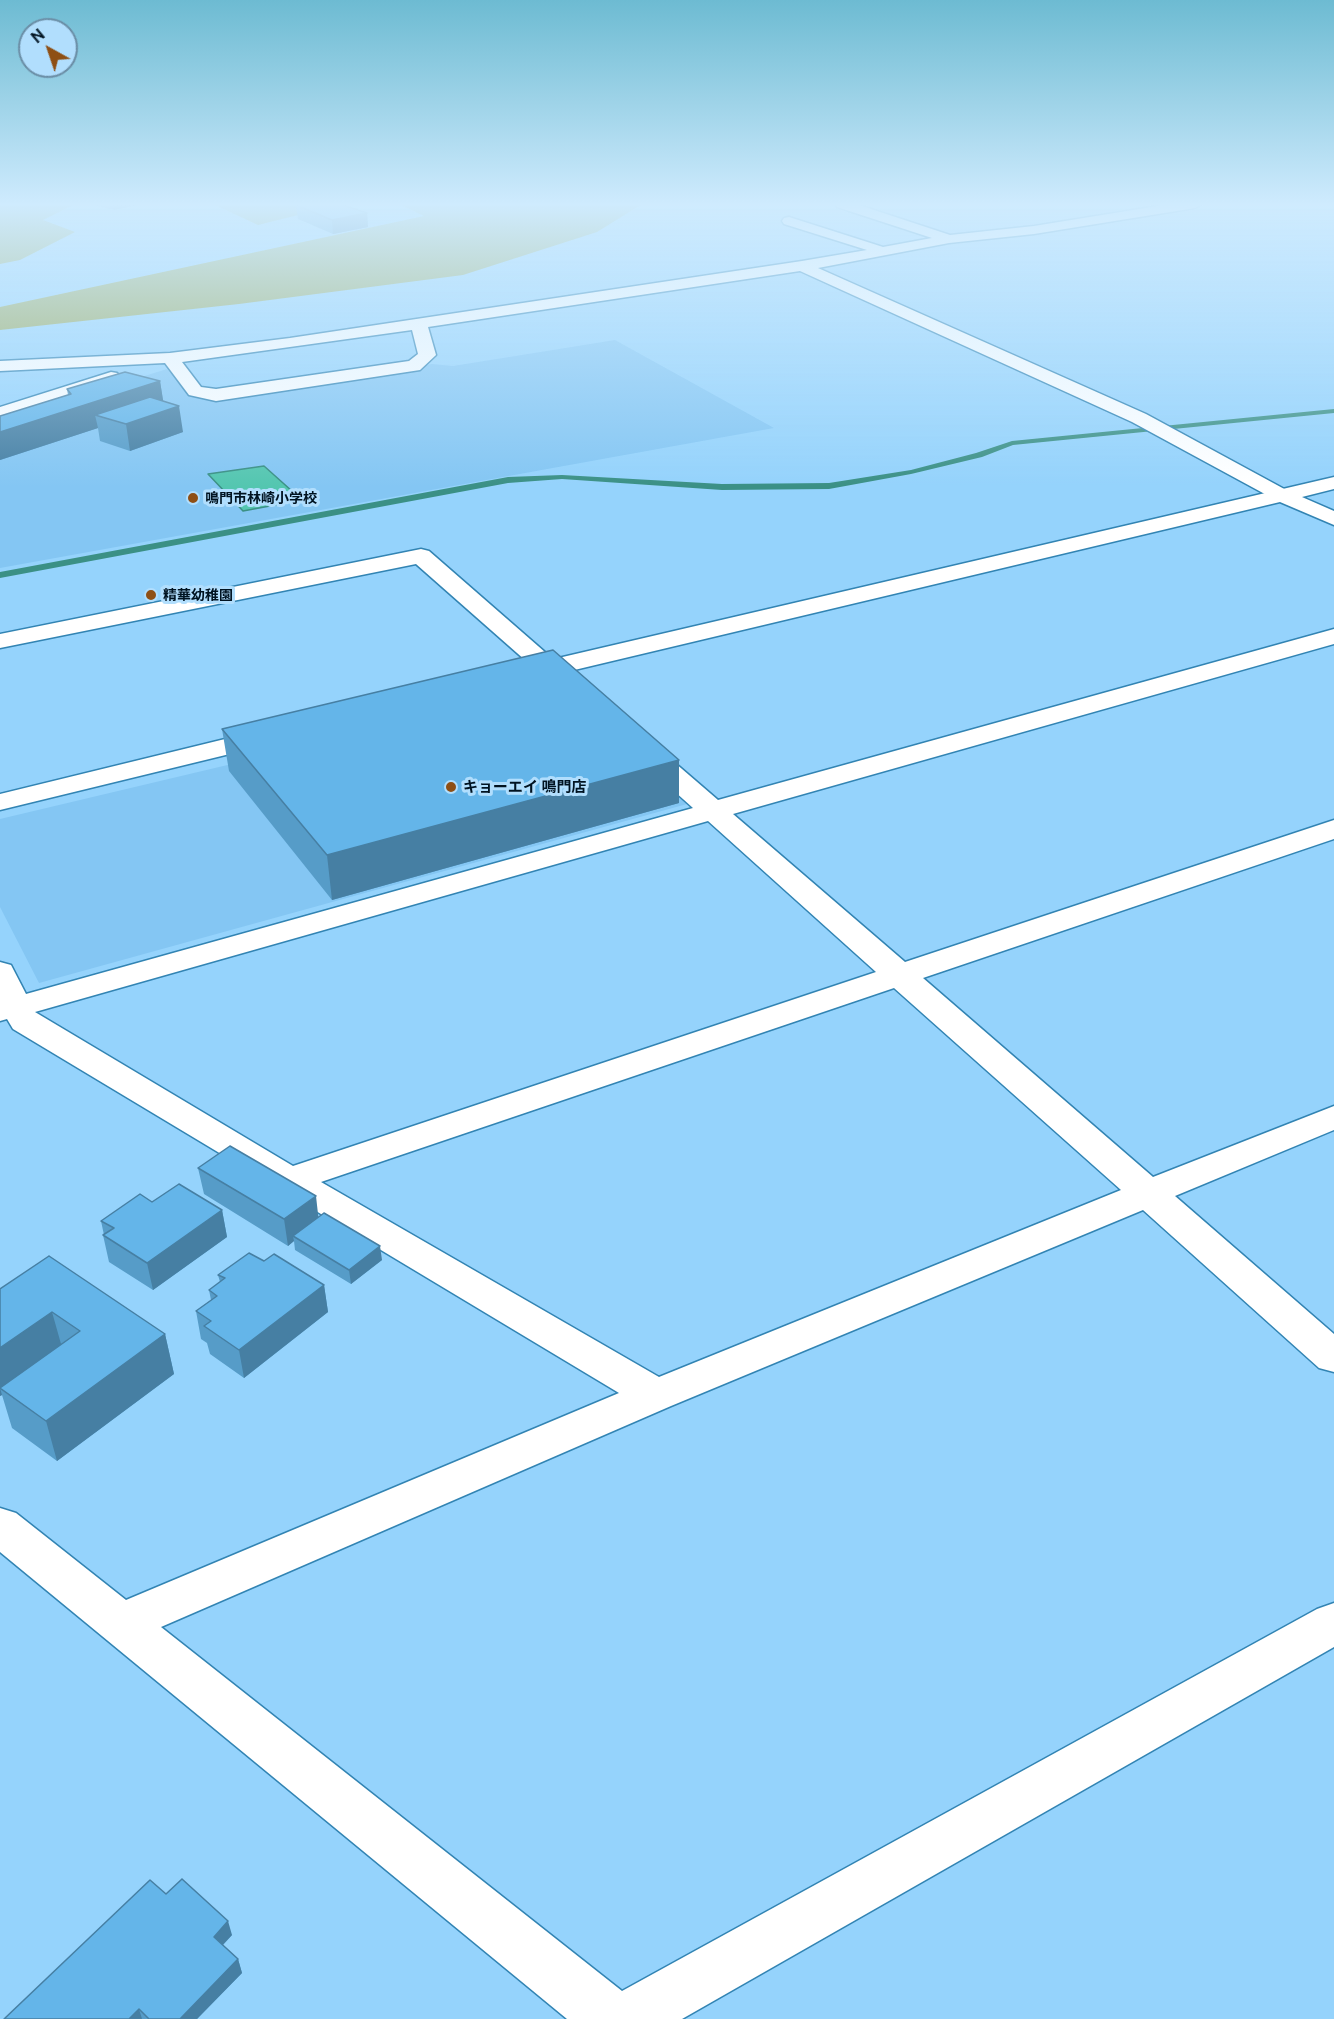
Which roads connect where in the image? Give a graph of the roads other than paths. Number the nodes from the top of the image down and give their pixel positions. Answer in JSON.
{"nodes":[{"id":1,"x":586,"y":298,"type":"edge"},
{"id":2,"x":873,"y":298,"type":"edge"},
{"id":3,"x":419,"y":323,"type":"junction"},
{"id":4,"x":170,"y":358,"type":"junction"},
{"id":5,"x":0,"y":366,"type":"edge"},
{"id":6,"x":6,"y":393,"type":"dead end"},
{"id":7,"x":44,"y":399,"type":"junction"},
{"id":8,"x":0,"y":413,"type":"edge"},
{"id":9,"x":1334,"y":483,"type":"edge"},
{"id":10,"x":1281,"y":495,"type":"junction"},
{"id":11,"x":1334,"y":519,"type":"edge"},
{"id":12,"x":1334,"y":636,"type":"edge"},
{"id":13,"x":0,"y":641,"type":"edge"},
{"id":14,"x":549,"y":668,"type":"junction"},
{"id":15,"x":503,"y":679,"type":"edge"},
{"id":16,"x":583,"y":698,"type":"edge"},
{"id":17,"x":297,"y":729,"type":"edge"},
{"id":18,"x":627,"y":735,"type":"edge"},
{"id":19,"x":0,"y":802,"type":"edge"},
{"id":20,"x":713,"y":809,"type":"junction"},
{"id":21,"x":1334,"y":830,"type":"edge"},
{"id":22,"x":0,"y":972,"type":"edge"},
{"id":23,"x":900,"y":975,"type":"junction"},
{"id":24,"x":8,"y":1009,"type":"edge"},
{"id":25,"x":1334,"y":1117,"type":"edge"},
{"id":26,"x":289,"y":1180,"type":"junction"},
{"id":27,"x":1150,"y":1193,"type":"junction"},
{"id":28,"x":1334,"y":1357,"type":"edge"},
{"id":29,"x":656,"y":1395,"type":"junction"},
{"id":30,"x":0,"y":1526,"type":"edge"},
{"id":31,"x":121,"y":1623,"type":"junction"},
{"id":32,"x":1334,"y":1623,"type":"edge"},
{"id":33,"x":612,"y":2019,"type":"edge"},
{"id":34,"x":627,"y":2019,"type":"edge"}],
"edges":[{"from":1,"to":3,"type":"street"},
{"from":2,"to":10,"type":"street"},
{"from":3,"to":4,"type":"street"},
{"from":3,"to":4,"type":"street"},
{"from":4,"to":5,"type":"street"},
{"from":4,"to":7,"type":"street"},
{"from":6,"to":7,"type":"street"},
{"from":7,"to":8,"type":"street"},
{"from":9,"to":10,"type":"street"},
{"from":10,"to":11,"type":"street"},
{"from":10,"to":14,"type":"street"},
{"from":12,"to":20,"type":"street"},
{"from":13,"to":14,"type":"street"},
{"from":14,"to":15,"type":"street"},
{"from":14,"to":16,"type":"street"},
{"from":17,"to":19,"type":"street"},
{"from":18,"to":20,"type":"street"},
{"from":20,"to":23,"type":"street"},
{"from":20,"to":24,"type":"street"},
{"from":21,"to":23,"type":"street"},
{"from":22,"to":24,"type":"street"},
{"from":23,"to":26,"type":"street"},
{"from":23,"to":27,"type":"street"},
{"from":24,"to":26,"type":"street"},
{"from":25,"to":27,"type":"street"},
{"from":26,"to":29,"type":"street"},
{"from":27,"to":28,"type":"street"},
{"from":27,"to":29,"type":"street"},
{"from":29,"to":31,"type":"street"},
{"from":30,"to":31,"type":"street"},
{"from":31,"to":33,"type":"street"},
{"from":32,"to":34,"type":"street"}]}
